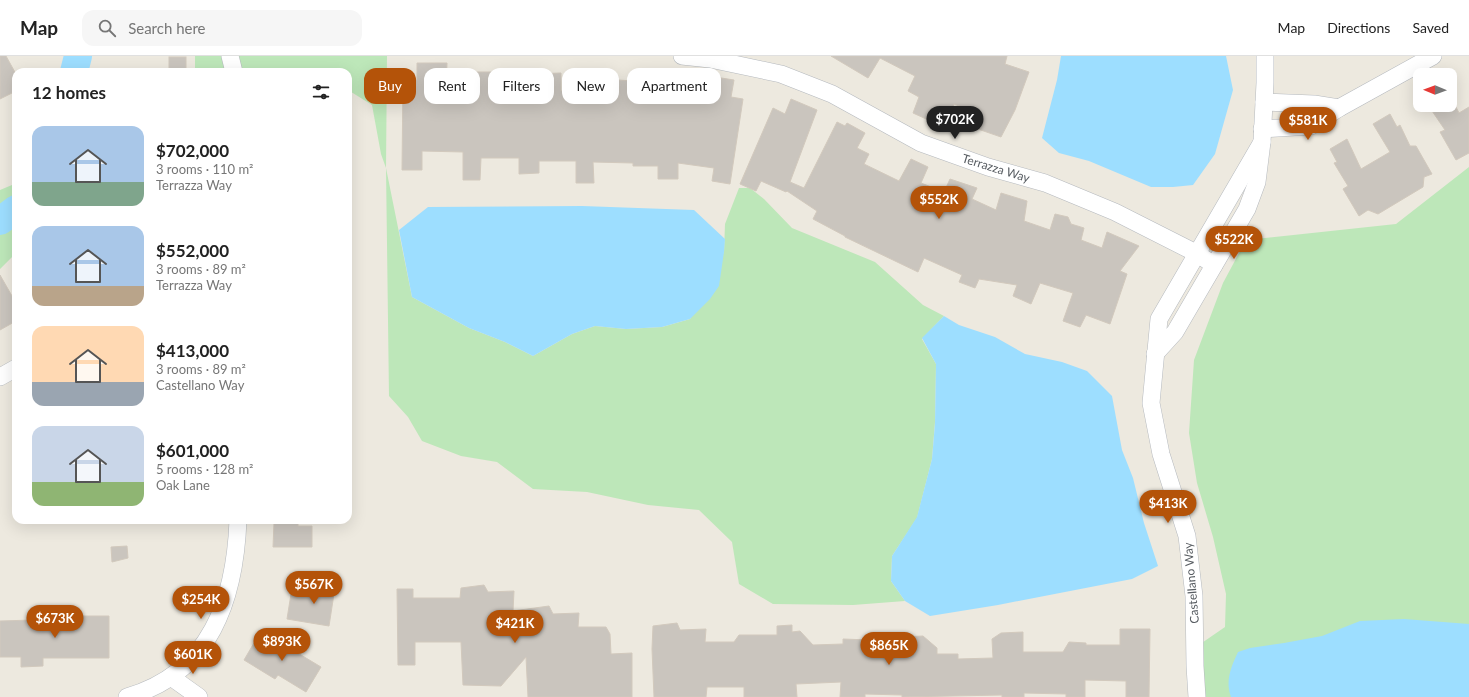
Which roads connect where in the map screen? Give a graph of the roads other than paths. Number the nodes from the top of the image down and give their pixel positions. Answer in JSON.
{"nodes":[{"id":1,"x":230,"y":56,"type":"edge"},
{"id":2,"x":682,"y":56,"type":"edge"},
{"id":3,"x":1265,"y":56,"type":"edge"},
{"id":4,"x":1433,"y":56,"type":"edge"},
{"id":5,"x":233,"y":68,"type":"edge"},
{"id":6,"x":1264,"y":102,"type":"junction"},
{"id":7,"x":1339,"y":108,"type":"junction"},
{"id":8,"x":1262,"y":135,"type":"junction"},
{"id":9,"x":1196,"y":254,"type":"junction"},
{"id":10,"x":1214,"y":265,"type":"junction"},
{"id":11,"x":1155,"y":354,"type":"junction"},
{"id":12,"x":12,"y":370,"type":"edge"},
{"id":13,"x":0,"y":376,"type":"edge"},
{"id":14,"x":238,"y":524,"type":"edge"},
{"id":15,"x":171,"y":677,"type":"junction"},
{"id":16,"x":127,"y":697,"type":"edge"},
{"id":17,"x":199,"y":697,"type":"edge"},
{"id":18,"x":1197,"y":697,"type":"edge"}],
"edges":[{"from":1,"to":5,"type":"street"},
{"from":2,"to":9,"type":"street","name":"Terrazza Way"},
{"from":3,"to":6,"type":"street","name":"Castellano Way"},
{"from":4,"to":7,"type":"street"},
{"from":6,"to":7,"type":"street"},
{"from":6,"to":8,"type":"street","name":"Castellano Way"},
{"from":7,"to":8,"type":"street"},
{"from":8,"to":9,"type":"street","name":"Castellano Way"},
{"from":8,"to":10,"type":"street","name":"Castellano Way"},
{"from":9,"to":10,"type":"street","name":"Terrazza Way"},
{"from":9,"to":11,"type":"street","name":"Castellano Way"},
{"from":10,"to":11,"type":"street","name":"Castellano Way"},
{"from":11,"to":18,"type":"street","name":"Castellano Way"},
{"from":12,"to":13,"type":"street"},
{"from":14,"to":15,"type":"street"},
{"from":15,"to":16,"type":"street"},
{"from":15,"to":17,"type":"street"}]}
